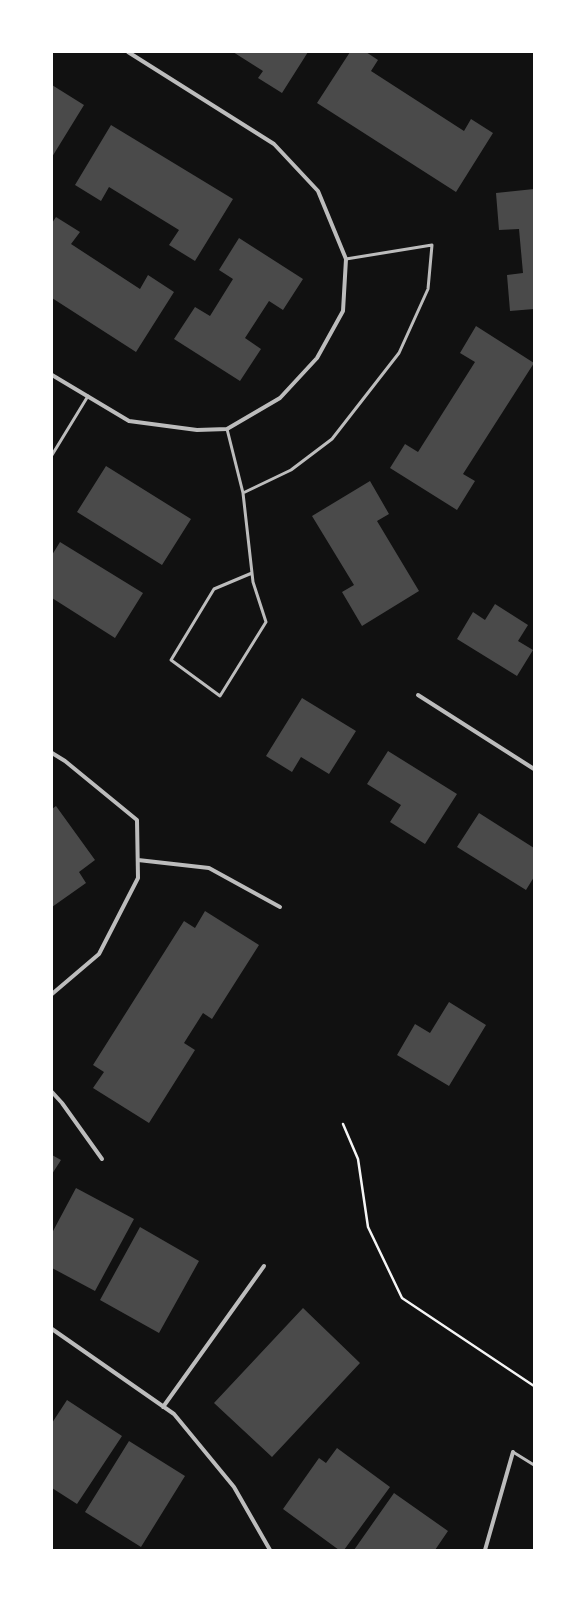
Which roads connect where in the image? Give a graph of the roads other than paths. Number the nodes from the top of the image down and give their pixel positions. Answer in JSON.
{"nodes":[{"id":1,"x":128,"y":52,"type":"edge"},
{"id":2,"x":346,"y":259,"type":"junction"},
{"id":3,"x":52,"y":375,"type":"edge"},
{"id":4,"x":88,"y":396,"type":"junction"},
{"id":5,"x":227,"y":429,"type":"junction"},
{"id":6,"x":52,"y":455,"type":"edge"},
{"id":7,"x":243,"y":493,"type":"junction"},
{"id":8,"x":252,"y":573,"type":"junction"},
{"id":9,"x":418,"y":695,"type":"dead end"},
{"id":10,"x":52,"y":753,"type":"edge"},
{"id":11,"x":534,"y":769,"type":"edge"},
{"id":12,"x":138,"y":860,"type":"junction"},
{"id":13,"x":280,"y":907,"type":"dead end"},
{"id":14,"x":52,"y":994,"type":"edge"},
{"id":15,"x":52,"y":1092,"type":"edge"},
{"id":16,"x":102,"y":1159,"type":"dead end"},
{"id":17,"x":264,"y":1266,"type":"dead end"},
{"id":18,"x":52,"y":1330,"type":"edge"},
{"id":19,"x":163,"y":1407,"type":"junction"},
{"id":20,"x":513,"y":1452,"type":"joint"},
{"id":21,"x":534,"y":1466,"type":"edge"},
{"id":22,"x":270,"y":1550,"type":"edge"},
{"id":23,"x":485,"y":1550,"type":"edge"}],
"edges":[{"from":1,"to":2,"type":"street"},
{"from":2,"to":5,"type":"street"},
{"from":2,"to":7,"type":"lane"},
{"from":3,"to":4,"type":"street"},
{"from":4,"to":5,"type":"street"},
{"from":4,"to":6,"type":"lane"},
{"from":5,"to":7,"type":"lane"},
{"from":7,"to":8,"type":"lane"},
{"from":8,"to":8,"type":"lane"},
{"from":9,"to":11,"type":"street"},
{"from":10,"to":12,"type":"street"},
{"from":12,"to":13,"type":"street"},
{"from":12,"to":14,"type":"street"},
{"from":15,"to":16,"type":"street"},
{"from":17,"to":19,"type":"street"},
{"from":18,"to":19,"type":"street"},
{"from":19,"to":22,"type":"street"},
{"from":20,"to":21,"type":"lane"},
{"from":20,"to":23,"type":"street"}]}
